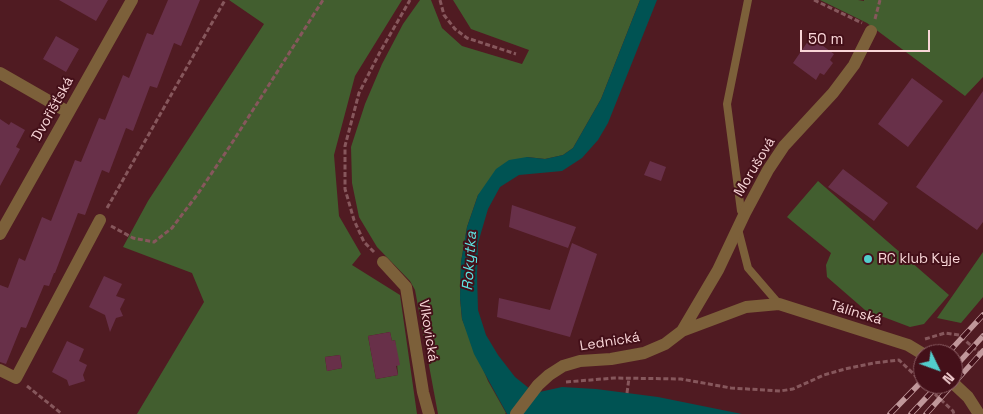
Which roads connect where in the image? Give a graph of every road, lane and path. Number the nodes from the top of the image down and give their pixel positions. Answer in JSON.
{"nodes":[{"id":1,"x":132,"y":0,"type":"edge"},
{"id":2,"x":225,"y":0,"type":"edge"},
{"id":3,"x":322,"y":0,"type":"edge"},
{"id":4,"x":410,"y":0,"type":"edge"},
{"id":5,"x":440,"y":0,"type":"edge"},
{"id":6,"x":748,"y":0,"type":"edge"},
{"id":7,"x":814,"y":0,"type":"edge"},
{"id":8,"x":880,"y":0,"type":"edge"},
{"id":9,"x":872,"y":29,"type":"junction"},
{"id":10,"x":516,"y":54,"type":"dead end"},
{"id":11,"x":0,"y":73,"type":"edge"},
{"id":12,"x":68,"y":112,"type":"junction"},
{"id":13,"x":745,"y":213,"type":"junction"},
{"id":14,"x":100,"y":220,"type":"junction"},
{"id":15,"x":738,"y":230,"type":"junction"},
{"id":16,"x":0,"y":234,"type":"edge"},
{"id":17,"x":383,"y":262,"type":"joint"},
{"id":18,"x":778,"y":304,"type":"junction"},
{"id":19,"x":682,"y":331,"type":"junction"},
{"id":20,"x":908,"y":345,"type":"junction"},
{"id":21,"x":913,"y":348,"type":"edge"},
{"id":22,"x":983,"y":356,"type":"edge"},
{"id":23,"x":899,"y":360,"type":"junction"},
{"id":24,"x":0,"y":370,"type":"edge"},
{"id":25,"x":913,"y":373,"type":"edge"},
{"id":26,"x":16,"y":378,"type":"junction"},
{"id":27,"x":629,"y":378,"type":"junction"},
{"id":28,"x":538,"y":385,"type":"junction"},
{"id":29,"x":963,"y":392,"type":"edge"},
{"id":30,"x":627,"y":393,"type":"dead end"},
{"id":31,"x":935,"y":394,"type":"edge"},
{"id":32,"x":62,"y":414,"type":"edge"},
{"id":33,"x":429,"y":414,"type":"edge"},
{"id":34,"x":516,"y":414,"type":"edge"},
{"id":35,"x":954,"y":414,"type":"edge"},
{"id":36,"x":979,"y":414,"type":"edge"}],
"edges":[{"from":1,"to":12,"type":"street","name":"Dvořišťská"},
{"from":2,"to":14,"type":"path"},
{"from":3,"to":14,"type":"path"},
{"from":4,"to":17,"type":"path"},
{"from":5,"to":10,"type":"path"},
{"from":6,"to":13,"type":"lane"},
{"from":7,"to":9,"type":"path"},
{"from":8,"to":9,"type":"path"},
{"from":9,"to":13,"type":"street","name":"Morušová"},
{"from":11,"to":12,"type":"street"},
{"from":12,"to":16,"type":"street","name":"Dvořišťská"},
{"from":13,"to":15,"type":"street","name":"Morušová"},
{"from":14,"to":26,"type":"street"},
{"from":15,"to":18,"type":"lane"},
{"from":15,"to":19,"type":"street","name":"Morušová"},
{"from":17,"to":33,"type":"street","name":"Vlkovická"},
{"from":18,"to":19,"type":"street","name":"Lednická"},
{"from":18,"to":20,"type":"street","name":"Tálínská"},
{"from":19,"to":28,"type":"street","name":"Lednická"},
{"from":20,"to":21,"type":"street","name":"Tálínská"},
{"from":20,"to":22,"type":"path"},
{"from":20,"to":23,"type":"path"},
{"from":23,"to":25,"type":"path"},
{"from":23,"to":27,"type":"path"},
{"from":24,"to":26,"type":"street"},
{"from":26,"to":32,"type":"path"},
{"from":27,"to":28,"type":"path"},
{"from":27,"to":30,"type":"path"},
{"from":28,"to":34,"type":"street","name":"Lednická"},
{"from":29,"to":36,"type":"street"},
{"from":31,"to":35,"type":"path"}]}
